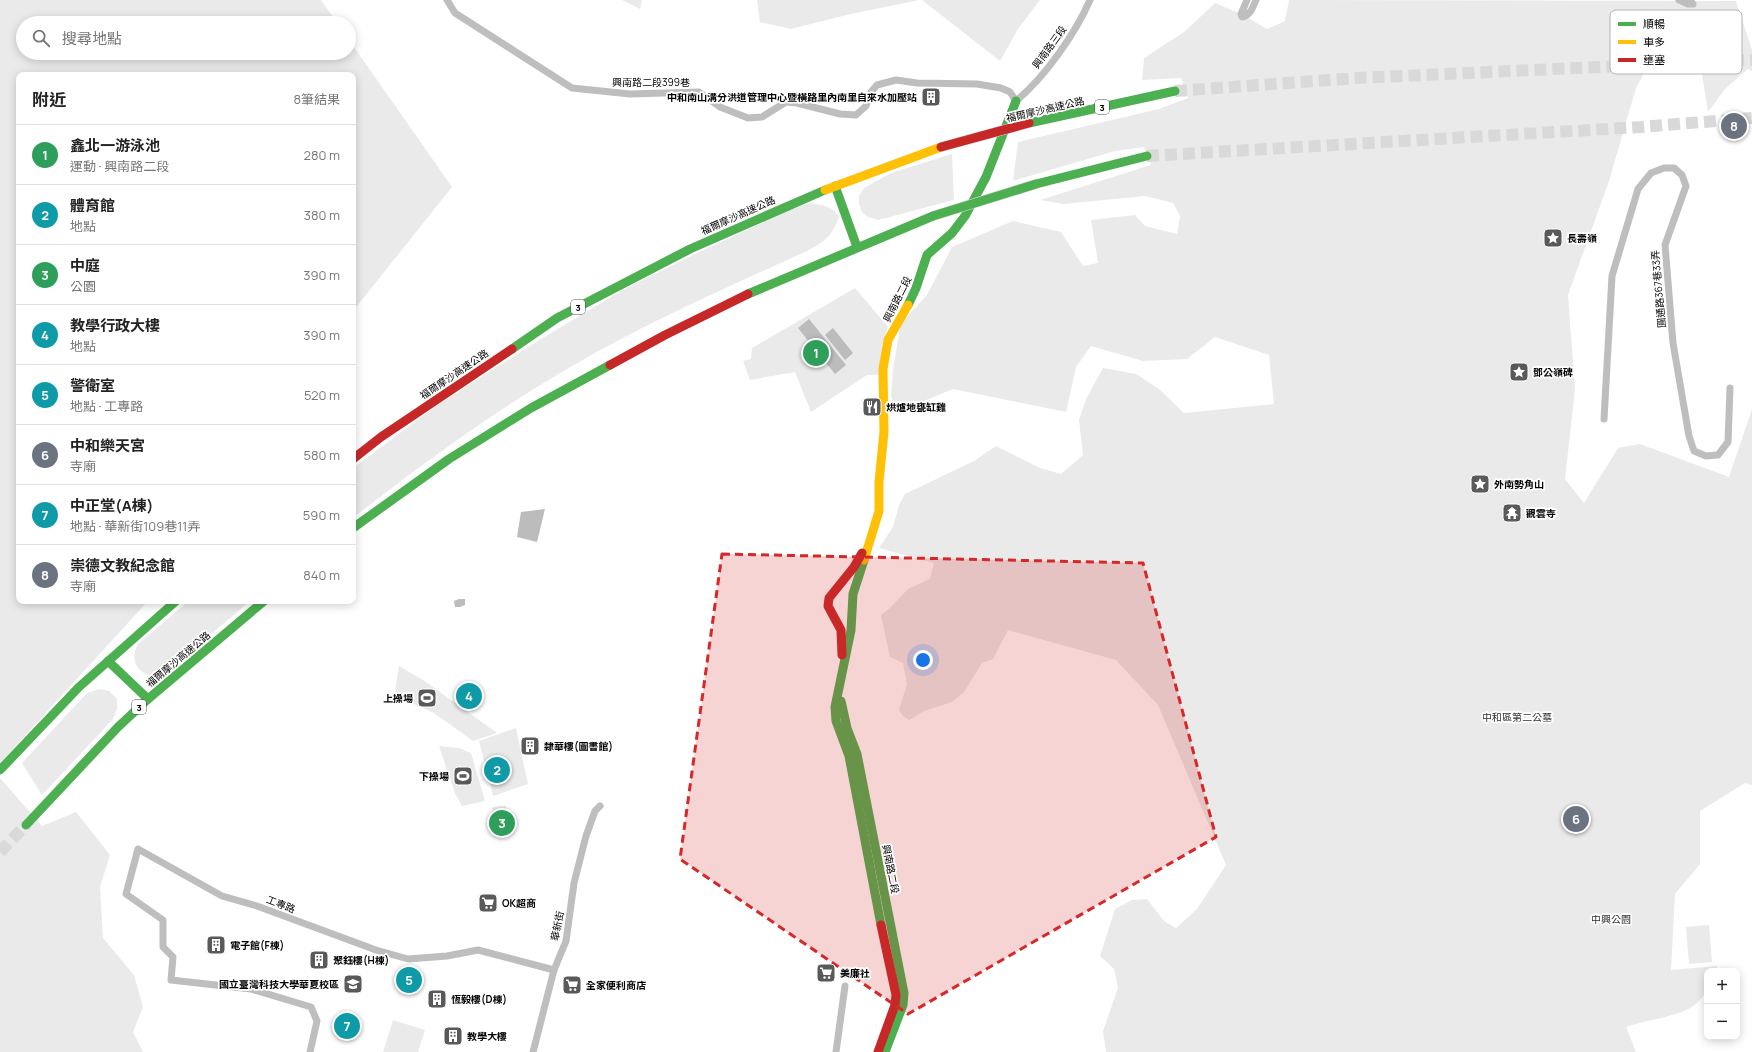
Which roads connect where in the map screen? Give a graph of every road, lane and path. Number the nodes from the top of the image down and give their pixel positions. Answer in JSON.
{"nodes":[{"id":1,"x":447,"y":0,"type":"edge"},
{"id":2,"x":1090,"y":0,"type":"edge"},
{"id":3,"x":1247,"y":0,"type":"edge"},
{"id":4,"x":1256,"y":0,"type":"edge"},
{"id":5,"x":1679,"y":0,"type":"edge"},
{"id":6,"x":1690,"y":0,"type":"edge"},
{"id":7,"x":1175,"y":91,"type":"tunnel mouth"},
{"id":8,"x":1016,"y":101,"type":"junction"},
{"id":9,"x":1148,"y":156,"type":"tunnel mouth"},
{"id":10,"x":835,"y":186,"type":"junction"},
{"id":11,"x":857,"y":247,"type":"junction"},
{"id":12,"x":1730,"y":388,"type":"dead end"},
{"id":13,"x":1604,"y":419,"type":"dead end"},
{"id":14,"x":356,"y":457,"type":"edge"},
{"id":15,"x":356,"y":526,"type":"edge"},
{"id":16,"x":873,"y":533,"type":"junction"},
{"id":17,"x":173,"y":604,"type":"edge"},
{"id":18,"x":260,"y":604,"type":"edge"},
{"id":19,"x":108,"y":661,"type":"junction"},
{"id":20,"x":842,"y":674,"type":"junction"},
{"id":21,"x":839,"y":690,"type":"junction"},
{"id":22,"x":148,"y":699,"type":"junction"},
{"id":23,"x":0,"y":770,"type":"edge"},
{"id":24,"x":600,"y":806,"type":"dead end"},
{"id":25,"x":26,"y":825,"type":"tunnel mouth"},
{"id":26,"x":554,"y":970,"type":"junction"},
{"id":27,"x":845,"y":986,"type":"dead end"},
{"id":28,"x":310,"y":1052,"type":"edge"},
{"id":29,"x":533,"y":1052,"type":"edge"},
{"id":30,"x":836,"y":1052,"type":"edge"},
{"id":31,"x":878,"y":1052,"type":"edge"},
{"id":32,"x":885,"y":1052,"type":"edge"}],
"edges":[{"from":1,"to":8,"type":"street","name":"興南路二段399巷"},
{"from":2,"to":8,"type":"street","name":"興南路三段"},
{"from":3,"to":4,"type":"street"},
{"from":5,"to":6,"type":"street"},
{"from":7,"to":10,"type":"main road","name":"福爾摩沙高速公路","number":"3","bridge":true},
{"from":8,"to":16,"type":"main road","name":"興南路二段"},
{"from":9,"to":11,"type":"main road","bridge":true},
{"from":10,"to":11,"type":"main road"},
{"from":10,"to":14,"type":"main road","name":"福爾摩沙高速公路","number":"3"},
{"from":11,"to":15,"type":"main road"},
{"from":12,"to":13,"type":"street","name":"圓通路367巷33弄"},
{"from":16,"to":20,"type":"main road","name":"興南路二段"},
{"from":16,"to":20,"type":"main road","name":"興南路二段"},
{"from":17,"to":19,"type":"main road"},
{"from":18,"to":22,"type":"main road","name":"福爾摩沙高速公路","number":"3"},
{"from":19,"to":22,"type":"main road"},
{"from":19,"to":23,"type":"main road"},
{"from":20,"to":21,"type":"main road","name":"興南路二段"},
{"from":21,"to":31,"type":"main road","name":"興南路二段"},
{"from":21,"to":32,"type":"main road","name":"興南路二段"},
{"from":22,"to":25,"type":"main road","name":"福爾摩沙高速公路","number":"3"},
{"from":24,"to":26,"type":"street","name":"華新街"},
{"from":26,"to":28,"type":"street","name":"工專路"},
{"from":26,"to":29,"type":"street","name":"華新街"},
{"from":27,"to":30,"type":"street"}]}
